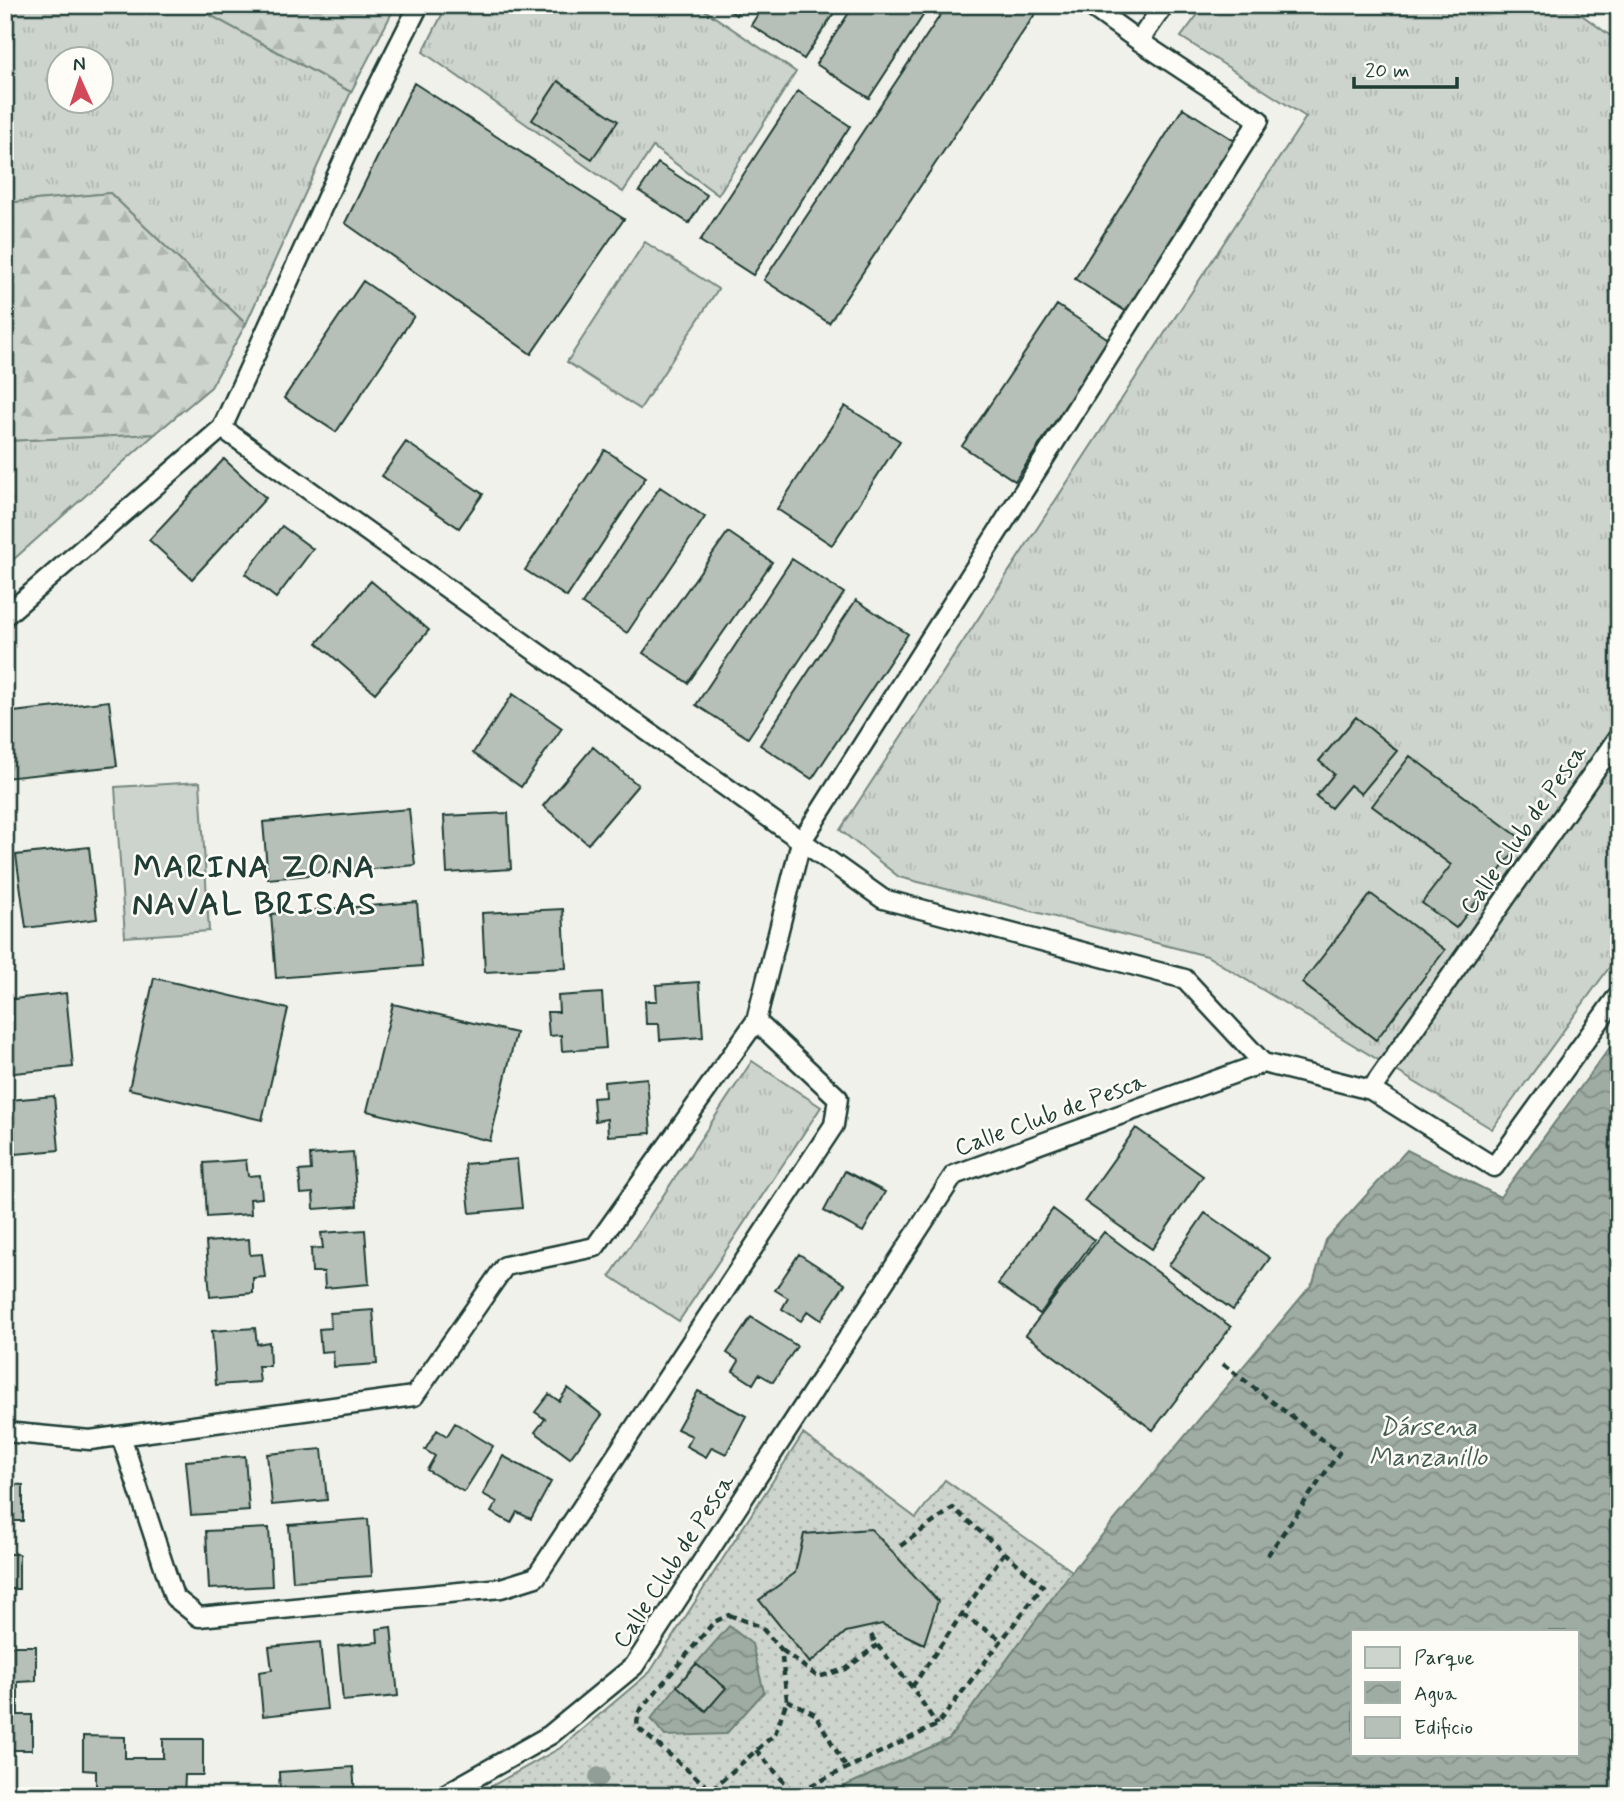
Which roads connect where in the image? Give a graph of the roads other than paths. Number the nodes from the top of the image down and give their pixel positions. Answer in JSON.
{"nodes":[{"id":1,"x":419,"y":5,"type":"edge"},
{"id":2,"x":1089,"y":5,"type":"edge"},
{"id":3,"x":1164,"y":5,"type":"edge"},
{"id":4,"x":1139,"y":41,"type":"junction"},
{"id":5,"x":222,"y":428,"type":"junction"},
{"id":6,"x":5,"y":616,"type":"edge"},
{"id":7,"x":1619,"y":736,"type":"edge"},
{"id":8,"x":801,"y":842,"type":"junction"},
{"id":9,"x":1619,"y":995,"type":"edge"},
{"id":10,"x":756,"y":1021,"type":"junction"},
{"id":11,"x":1263,"y":1063,"type":"junction"},
{"id":12,"x":1371,"y":1090,"type":"junction"},
{"id":13,"x":5,"y":1432,"type":"edge"},
{"id":14,"x":121,"y":1436,"type":"junction"},
{"id":15,"x":442,"y":1796,"type":"edge"}],
"edges":[{"from":1,"to":5,"type":"lane"},
{"from":2,"to":4,"type":"lane"},
{"from":3,"to":4,"type":"lane"},
{"from":4,"to":8,"type":"lane"},
{"from":5,"to":6,"type":"lane"},
{"from":5,"to":8,"type":"lane"},
{"from":7,"to":12,"type":"lane","name":"Calle Club de Pesca"},
{"from":8,"to":10,"type":"lane"},
{"from":8,"to":11,"type":"lane"},
{"from":9,"to":12,"type":"lane"},
{"from":10,"to":14,"type":"lane"},
{"from":10,"to":14,"type":"lane"},
{"from":11,"to":12,"type":"lane"},
{"from":11,"to":15,"type":"lane","name":"Calle Club de Pesca"},
{"from":13,"to":14,"type":"lane"}]}
